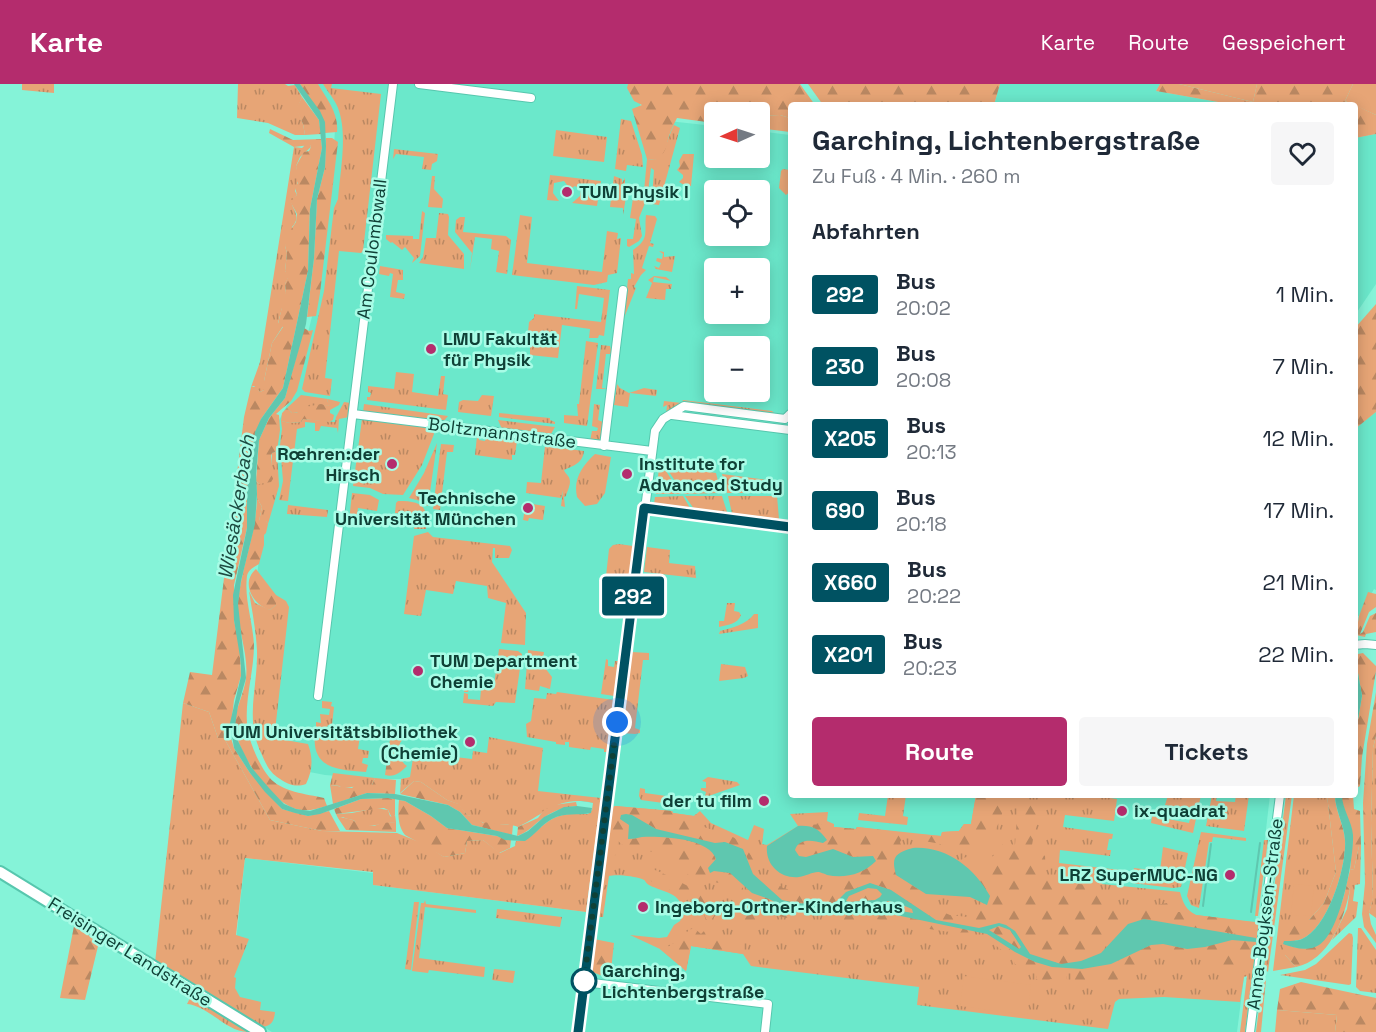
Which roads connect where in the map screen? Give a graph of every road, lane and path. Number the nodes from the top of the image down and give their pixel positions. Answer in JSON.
{"nodes":[{"id":1,"x":393,"y":84,"type":"edge"},
{"id":2,"x":419,"y":84,"type":"edge"},
{"id":3,"x":531,"y":98,"type":"dead end"},
{"id":4,"x":623,"y":290,"type":"dead end"},
{"id":5,"x":353,"y":414,"type":"junction"},
{"id":6,"x":672,"y":415,"type":"junction"},
{"id":7,"x":788,"y":415,"type":"edge"},
{"id":8,"x":788,"y":430,"type":"edge"},
{"id":9,"x":604,"y":446,"type":"junction"},
{"id":10,"x":652,"y":451,"type":"junction"},
{"id":11,"x":644,"y":508,"type":"junction"},
{"id":12,"x":788,"y":527,"type":"edge"},
{"id":13,"x":1358,"y":645,"type":"edge"},
{"id":14,"x":1376,"y":645,"type":"edge"},
{"id":15,"x":318,"y":696,"type":"dead end"},
{"id":16,"x":1280,"y":798,"type":"edge"},
{"id":17,"x":0,"y":872,"type":"edge"},
{"id":18,"x":584,"y":982,"type":"junction"},
{"id":19,"x":260,"y":1032,"type":"edge"},
{"id":20,"x":578,"y":1032,"type":"edge"},
{"id":21,"x":765,"y":1032,"type":"edge"},
{"id":22,"x":1250,"y":1032,"type":"edge"}],
"edges":[{"from":1,"to":5,"type":"street","name":"Am Coulombwall"},
{"from":2,"to":3,"type":"street"},
{"from":4,"to":9,"type":"street"},
{"from":5,"to":9,"type":"street","name":"Boltzmannstraße"},
{"from":5,"to":15,"type":"street","name":"Am Coulombwall"},
{"from":6,"to":7,"type":"street"},
{"from":6,"to":8,"type":"street"},
{"from":6,"to":10,"type":"street"},
{"from":9,"to":10,"type":"street","name":"Boltzmannstraße"},
{"from":10,"to":11,"type":"street"},
{"from":11,"to":12,"type":"street"},
{"from":11,"to":18,"type":"street"},
{"from":13,"to":14,"type":"street"},
{"from":16,"to":22,"type":"street","name":"Anna-Boyksen-Straße"},
{"from":17,"to":19,"type":"main road","name":"Freisinger Landstraße"},
{"from":18,"to":20,"type":"street"},
{"from":18,"to":21,"type":"street"}]}
